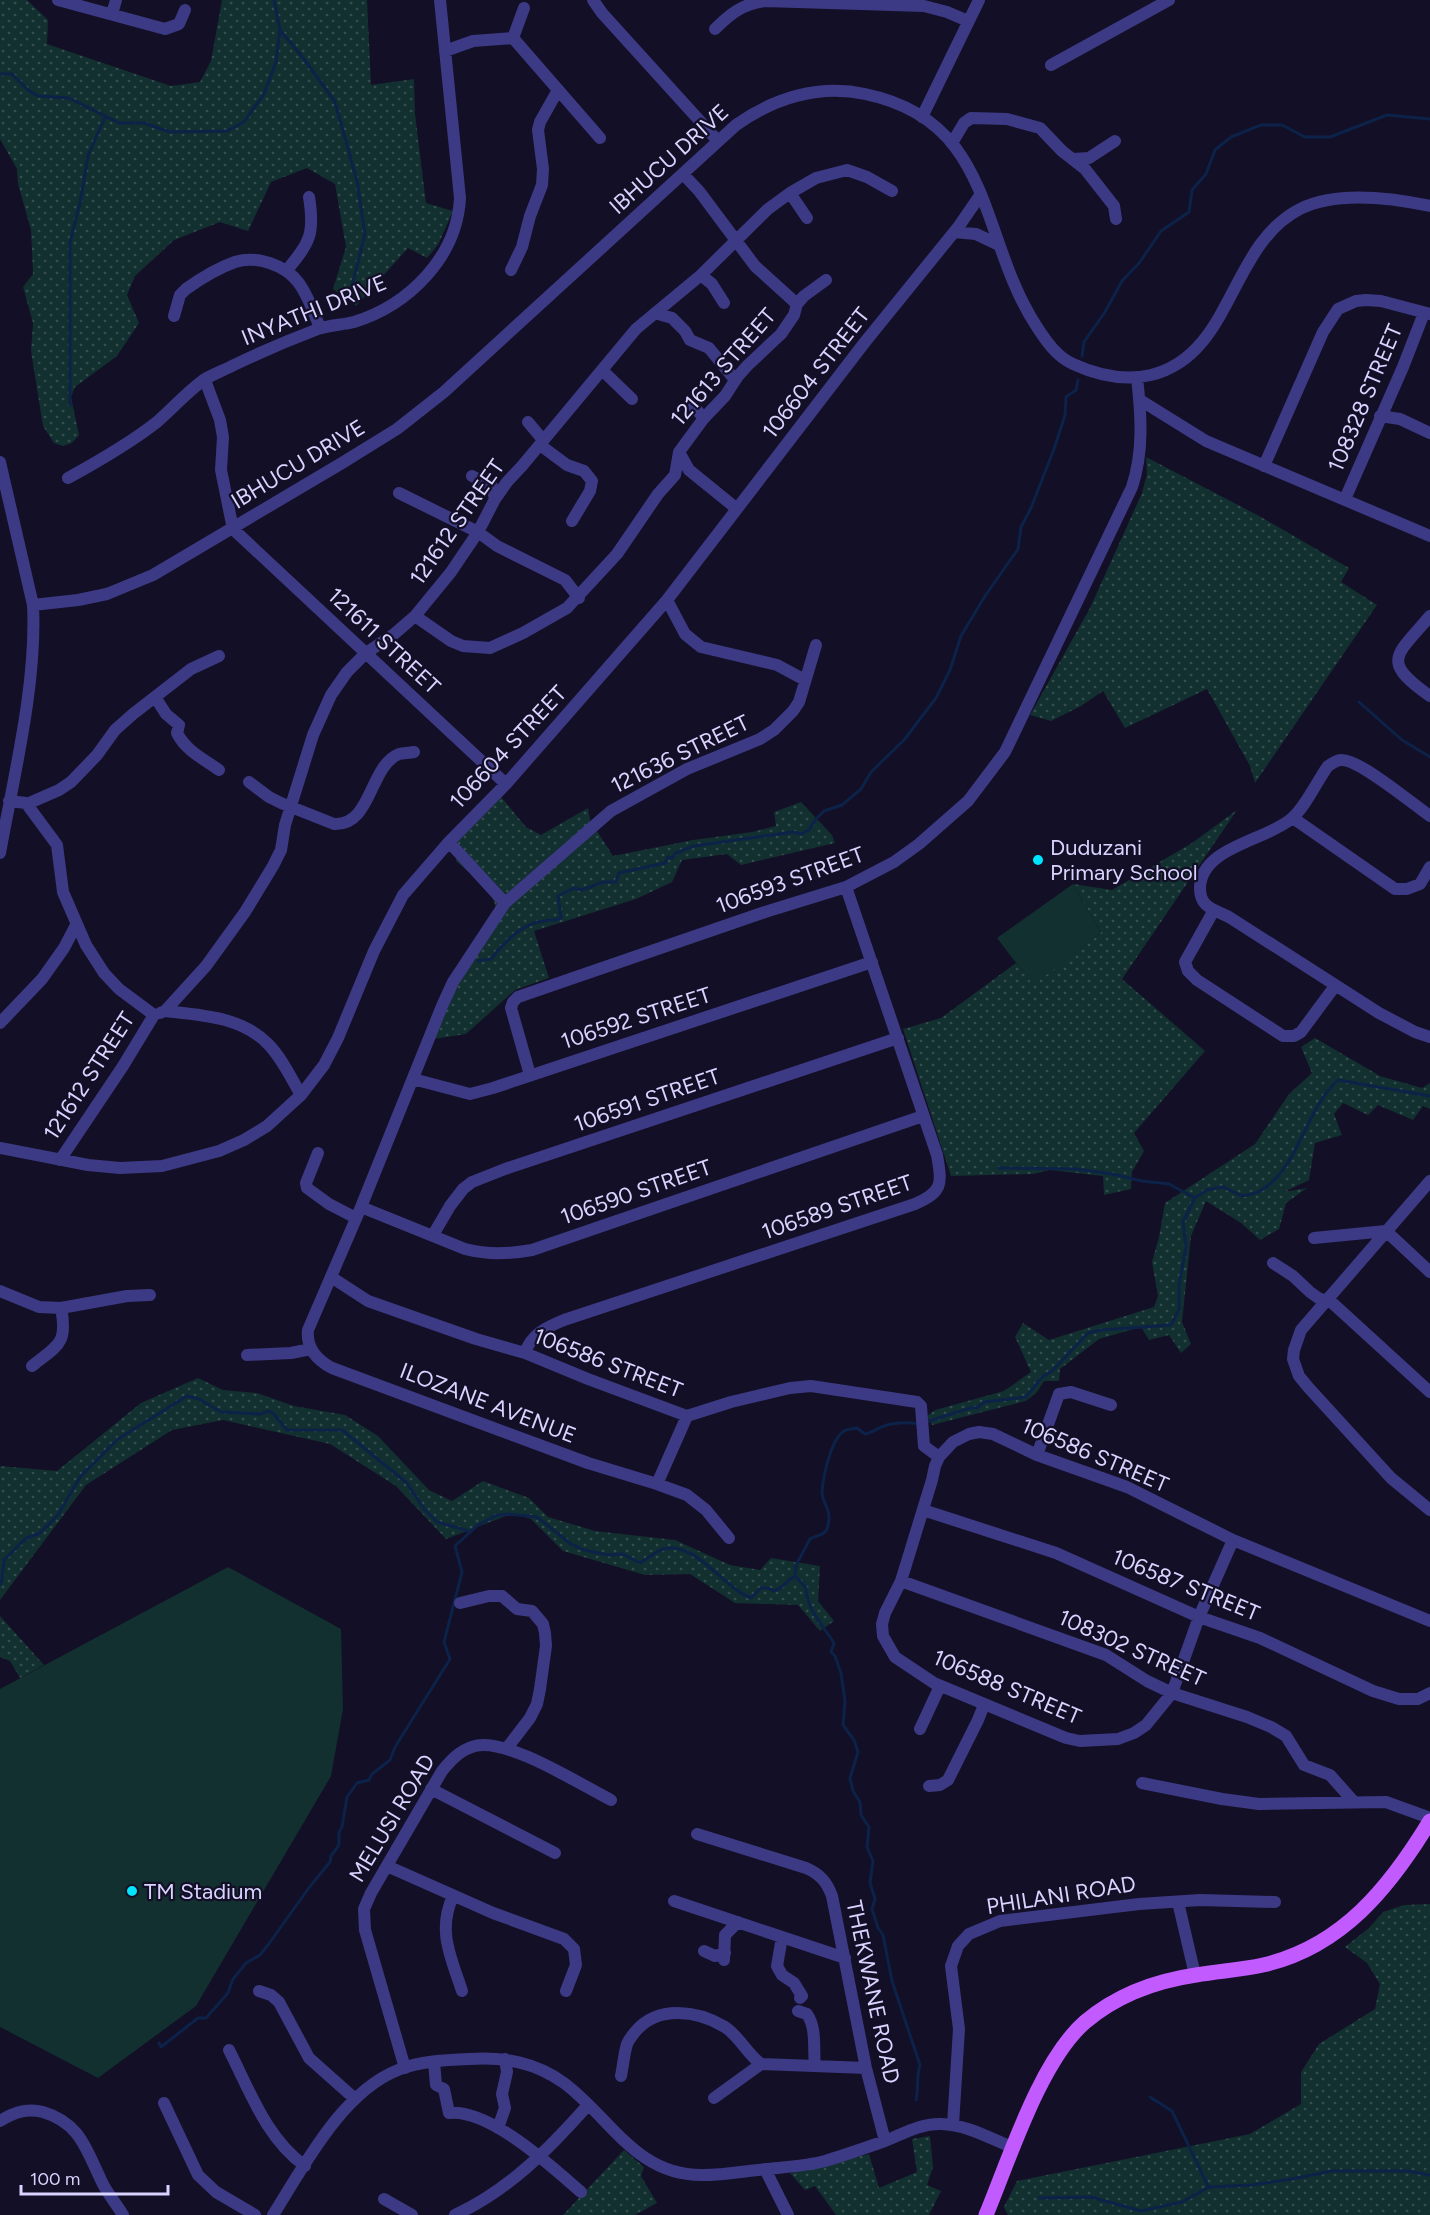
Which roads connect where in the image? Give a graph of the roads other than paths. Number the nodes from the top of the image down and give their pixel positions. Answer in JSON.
{"nodes":[{"id":1,"x":58,"y":0,"type":"edge"},
{"id":2,"x":116,"y":0,"type":"edge"},
{"id":3,"x":440,"y":0,"type":"edge"},
{"id":4,"x":593,"y":0,"type":"edge"},
{"id":5,"x":979,"y":0,"type":"edge"},
{"id":6,"x":1168,"y":0,"type":"edge"},
{"id":7,"x":897,"y":2,"type":"edge"},
{"id":8,"x":524,"y":8,"type":"dead end"},
{"id":9,"x":185,"y":10,"type":"dead end"},
{"id":10,"x":112,"y":14,"type":"junction"},
{"id":11,"x":968,"y":21,"type":"junction"},
{"id":12,"x":716,"y":29,"type":"dead end"},
{"id":13,"x":513,"y":38,"type":"junction"},
{"id":14,"x":446,"y":51,"type":"junction"},
{"id":15,"x":1051,"y":65,"type":"dead end"},
{"id":16,"x":558,"y":90,"type":"junction"},
{"id":17,"x":922,"y":117,"type":"junction"},
{"id":18,"x":600,"y":138,"type":"dead end"},
{"id":19,"x":718,"y":141,"type":"junction"},
{"id":20,"x":1115,"y":141,"type":"dead end"},
{"id":21,"x":952,"y":143,"type":"junction"},
{"id":22,"x":1073,"y":159,"type":"junction"},
{"id":23,"x":683,"y":174,"type":"junction"},
{"id":24,"x":892,"y":191,"type":"dead end"},
{"id":25,"x":790,"y":193,"type":"junction"},
{"id":26,"x":981,"y":194,"type":"junction"},
{"id":27,"x":309,"y":197,"type":"dead end"},
{"id":28,"x":1430,"y":206,"type":"edge"},
{"id":29,"x":807,"y":218,"type":"dead end"},
{"id":30,"x":1116,"y":219,"type":"dead end"},
{"id":31,"x":954,"y":232,"type":"junction"},
{"id":32,"x":736,"y":241,"type":"junction"},
{"id":33,"x":999,"y":245,"type":"junction"},
{"id":34,"x":287,"y":270,"type":"junction"},
{"id":35,"x":511,"y":270,"type":"dead end"},
{"id":36,"x":701,"y":275,"type":"junction"},
{"id":37,"x":826,"y":280,"type":"dead end"},
{"id":38,"x":724,"y":303,"type":"dead end"},
{"id":39,"x":797,"y":304,"type":"junction"},
{"id":40,"x":655,"y":313,"type":"junction"},
{"id":41,"x":1427,"y":313,"type":"edge"},
{"id":42,"x":174,"y":316,"type":"dead end"},
{"id":43,"x":320,"y":328,"type":"junction"},
{"id":44,"x":602,"y":370,"type":"junction"},
{"id":45,"x":1137,"y":377,"type":"junction"},
{"id":46,"x":205,"y":380,"type":"junction"},
{"id":47,"x":735,"y":380,"type":"junction"},
{"id":48,"x":632,"y":399,"type":"dead end"},
{"id":49,"x":1140,"y":400,"type":"junction"},
{"id":50,"x":693,"y":406,"type":"dead end"},
{"id":51,"x":1380,"y":416,"type":"junction"},
{"id":52,"x":704,"y":418,"type":"junction"},
{"id":53,"x":528,"y":422,"type":"dead end"},
{"id":54,"x":1430,"y":433,"type":"edge"},
{"id":55,"x":541,"y":442,"type":"junction"},
{"id":56,"x":680,"y":452,"type":"junction"},
{"id":57,"x":0,"y":462,"type":"edge"},
{"id":58,"x":1264,"y":466,"type":"junction"},
{"id":59,"x":689,"y":470,"type":"junction"},
{"id":60,"x":675,"y":475,"type":"junction"},
{"id":61,"x":472,"y":476,"type":"dead end"},
{"id":62,"x":68,"y":478,"type":"dead end"},
{"id":63,"x":399,"y":493,"type":"dead end"},
{"id":64,"x":495,"y":499,"type":"junction"},
{"id":65,"x":1345,"y":499,"type":"junction"},
{"id":66,"x":736,"y":509,"type":"junction"},
{"id":67,"x":572,"y":521,"type":"dead end"},
{"id":68,"x":233,"y":529,"type":"junction"},
{"id":69,"x":478,"y":532,"type":"junction"},
{"id":70,"x":1430,"y":536,"type":"edge"},
{"id":71,"x":579,"y":598,"type":"junction"},
{"id":72,"x":667,"y":600,"type":"junction"},
{"id":73,"x":33,"y":605,"type":"junction"},
{"id":74,"x":415,"y":616,"type":"junction"},
{"id":75,"x":1430,"y":616,"type":"edge"},
{"id":76,"x":816,"y":645,"type":"dead end"},
{"id":77,"x":366,"y":653,"type":"junction"},
{"id":78,"x":219,"y":656,"type":"dead end"},
{"id":79,"x":806,"y":680,"type":"junction"},
{"id":80,"x":1430,"y":696,"type":"edge"},
{"id":81,"x":155,"y":697,"type":"junction"},
{"id":82,"x":414,"y":752,"type":"dead end"},
{"id":83,"x":219,"y":770,"type":"dead end"},
{"id":84,"x":249,"y":782,"type":"dead end"},
{"id":85,"x":506,"y":784,"type":"junction"},
{"id":86,"x":9,"y":801,"type":"junction"},
{"id":87,"x":27,"y":804,"type":"junction"},
{"id":88,"x":291,"y":807,"type":"junction"},
{"id":89,"x":1430,"y":816,"type":"edge"},
{"id":90,"x":1293,"y":818,"type":"junction"},
{"id":91,"x":449,"y":842,"type":"junction"},
{"id":92,"x":0,"y":853,"type":"edge"},
{"id":93,"x":1430,"y":867,"type":"edge"},
{"id":94,"x":846,"y":887,"type":"junction"},
{"id":95,"x":506,"y":903,"type":"junction"},
{"id":96,"x":1214,"y":910,"type":"junction"},
{"id":97,"x":76,"y":925,"type":"junction"},
{"id":98,"x":872,"y":962,"type":"junction"},
{"id":99,"x":1335,"y":986,"type":"junction"},
{"id":100,"x":159,"y":1013,"type":"junction"},
{"id":101,"x":0,"y":1023,"type":"edge"},
{"id":102,"x":1430,"y":1037,"type":"edge"},
{"id":103,"x":898,"y":1038,"type":"junction"},
{"id":104,"x":530,"y":1075,"type":"junction"},
{"id":105,"x":413,"y":1079,"type":"junction"},
{"id":106,"x":301,"y":1095,"type":"junction"},
{"id":107,"x":923,"y":1116,"type":"junction"},
{"id":108,"x":0,"y":1148,"type":"edge"},
{"id":109,"x":318,"y":1153,"type":"dead end"},
{"id":110,"x":60,"y":1160,"type":"junction"},
{"id":111,"x":1430,"y":1180,"type":"edge"},
{"id":112,"x":359,"y":1213,"type":"junction"},
{"id":113,"x":1386,"y":1231,"type":"junction"},
{"id":114,"x":433,"y":1235,"type":"junction"},
{"id":115,"x":1314,"y":1238,"type":"dead end"},
{"id":116,"x":1273,"y":1263,"type":"dead end"},
{"id":117,"x":1430,"y":1272,"type":"edge"},
{"id":118,"x":332,"y":1277,"type":"junction"},
{"id":119,"x":0,"y":1291,"type":"edge"},
{"id":120,"x":150,"y":1295,"type":"dead end"},
{"id":121,"x":1328,"y":1299,"type":"junction"},
{"id":122,"x":61,"y":1308,"type":"junction"},
{"id":123,"x":311,"y":1348,"type":"junction"},
{"id":124,"x":525,"y":1353,"type":"junction"},
{"id":125,"x":247,"y":1355,"type":"dead end"},
{"id":126,"x":32,"y":1366,"type":"dead end"},
{"id":127,"x":1430,"y":1392,"type":"edge"},
{"id":128,"x":1111,"y":1405,"type":"dead end"},
{"id":129,"x":687,"y":1416,"type":"junction"},
{"id":130,"x":1037,"y":1455,"type":"junction"},
{"id":131,"x":939,"y":1457,"type":"junction"},
{"id":132,"x":657,"y":1484,"type":"junction"},
{"id":133,"x":923,"y":1510,"type":"junction"},
{"id":134,"x":1430,"y":1510,"type":"edge"},
{"id":135,"x":729,"y":1538,"type":"dead end"},
{"id":136,"x":1233,"y":1540,"type":"junction"},
{"id":137,"x":901,"y":1581,"type":"junction"},
{"id":138,"x":460,"y":1603,"type":"dead end"},
{"id":139,"x":1199,"y":1617,"type":"junction"},
{"id":140,"x":1430,"y":1621,"type":"edge"},
{"id":141,"x":940,"y":1686,"type":"junction"},
{"id":142,"x":1172,"y":1693,"type":"junction"},
{"id":143,"x":1430,"y":1693,"type":"edge"},
{"id":144,"x":984,"y":1705,"type":"junction"},
{"id":145,"x":920,"y":1729,"type":"dead end"},
{"id":146,"x":507,"y":1748,"type":"junction"},
{"id":147,"x":1142,"y":1783,"type":"dead end"},
{"id":148,"x":929,"y":1786,"type":"dead end"},
{"id":149,"x":431,"y":1789,"type":"junction"},
{"id":150,"x":611,"y":1800,"type":"dead end"},
{"id":151,"x":1354,"y":1802,"type":"junction"},
{"id":152,"x":1430,"y":1820,"type":"edge"},
{"id":153,"x":697,"y":1834,"type":"dead end"},
{"id":154,"x":555,"y":1853,"type":"dead end"},
{"id":155,"x":387,"y":1866,"type":"junction"},
{"id":156,"x":453,"y":1896,"type":"junction"},
{"id":157,"x":674,"y":1901,"type":"dead end"},
{"id":158,"x":1178,"y":1902,"type":"junction"},
{"id":159,"x":1275,"y":1902,"type":"dead end"},
{"id":160,"x":724,"y":1917,"type":"junction"},
{"id":161,"x":738,"y":1922,"type":"junction"},
{"id":162,"x":725,"y":1935,"type":"junction"},
{"id":163,"x":782,"y":1937,"type":"junction"},
{"id":164,"x":704,"y":1951,"type":"dead end"},
{"id":165,"x":844,"y":1958,"type":"junction"},
{"id":166,"x":1195,"y":1975,"type":"junction"},
{"id":167,"x":259,"y":1991,"type":"dead end"},
{"id":168,"x":462,"y":1991,"type":"dead end"},
{"id":169,"x":566,"y":1991,"type":"dead end"},
{"id":170,"x":229,"y":2050,"type":"dead end"},
{"id":171,"x":505,"y":2059,"type":"junction"},
{"id":172,"x":434,"y":2062,"type":"junction"},
{"id":173,"x":761,"y":2064,"type":"junction"},
{"id":174,"x":815,"y":2066,"type":"junction"},
{"id":175,"x":405,"y":2068,"type":"junction"},
{"id":176,"x":866,"y":2068,"type":"junction"},
{"id":177,"x":621,"y":2076,"type":"dead end"},
{"id":178,"x":354,"y":2098,"type":"junction"},
{"id":179,"x":714,"y":2098,"type":"dead end"},
{"id":180,"x":164,"y":2103,"type":"dead end"},
{"id":181,"x":588,"y":2105,"type":"junction"},
{"id":182,"x":0,"y":2121,"type":"edge"},
{"id":183,"x":954,"y":2125,"type":"junction"},
{"id":184,"x":498,"y":2128,"type":"junction"},
{"id":185,"x":885,"y":2141,"type":"junction"},
{"id":186,"x":1014,"y":2148,"type":"junction"},
{"id":187,"x":540,"y":2156,"type":"junction"},
{"id":188,"x":305,"y":2166,"type":"junction"},
{"id":189,"x":765,"y":2169,"type":"junction"},
{"id":190,"x":581,"y":2192,"type":"dead end"},
{"id":191,"x":384,"y":2199,"type":"dead end"},
{"id":192,"x":123,"y":2215,"type":"edge"},
{"id":193,"x":255,"y":2215,"type":"edge"},
{"id":194,"x":273,"y":2215,"type":"edge"},
{"id":195,"x":412,"y":2215,"type":"edge"},
{"id":196,"x":455,"y":2215,"type":"edge"},
{"id":197,"x":788,"y":2215,"type":"edge"},
{"id":198,"x":986,"y":2215,"type":"edge"}],
"edges":[{"from":1,"to":10,"type":"street"},
{"from":2,"to":10,"type":"street"},
{"from":3,"to":14,"type":"street","name":"INYATHI DRIVE"},
{"from":4,"to":19,"type":"street"},
{"from":5,"to":11,"type":"street"},
{"from":6,"to":15,"type":"street"},
{"from":7,"to":11,"type":"street"},
{"from":7,"to":12,"type":"street"},
{"from":8,"to":13,"type":"street"},
{"from":9,"to":10,"type":"street"},
{"from":11,"to":17,"type":"street"},
{"from":13,"to":14,"type":"street"},
{"from":13,"to":16,"type":"street"},
{"from":14,"to":43,"type":"street","name":"INYATHI DRIVE"},
{"from":16,"to":18,"type":"street"},
{"from":16,"to":35,"type":"street"},
{"from":17,"to":19,"type":"street","name":"IBHUCU DRIVE"},
{"from":17,"to":21,"type":"street","name":"IBHUCU DRIVE"},
{"from":19,"to":23,"type":"street","name":"IBHUCU DRIVE"},
{"from":20,"to":22,"type":"street"},
{"from":21,"to":22,"type":"street"},
{"from":21,"to":26,"type":"street","name":"IBHUCU DRIVE"},
{"from":22,"to":30,"type":"street"},
{"from":23,"to":32,"type":"street"},
{"from":23,"to":68,"type":"street","name":"IBHUCU DRIVE"},
{"from":24,"to":25,"type":"street","name":"121612 STREET"},
{"from":25,"to":29,"type":"street"},
{"from":25,"to":32,"type":"street","name":"121612 STREET"},
{"from":26,"to":31,"type":"street","name":"106604 STREET"},
{"from":26,"to":33,"type":"street","name":"IBHUCU DRIVE"},
{"from":27,"to":34,"type":"street"},
{"from":28,"to":45,"type":"street","name":"IBHUCU DRIVE"},
{"from":31,"to":33,"type":"street"},
{"from":31,"to":66,"type":"street","name":"106604 STREET"},
{"from":32,"to":36,"type":"street","name":"121612 STREET"},
{"from":32,"to":39,"type":"street"},
{"from":33,"to":45,"type":"street","name":"IBHUCU DRIVE"},
{"from":34,"to":42,"type":"street"},
{"from":34,"to":43,"type":"street"},
{"from":36,"to":38,"type":"street"},
{"from":36,"to":40,"type":"street","name":"121612 STREET"},
{"from":37,"to":39,"type":"street","name":"121613 STREET"},
{"from":39,"to":47,"type":"street","name":"121613 STREET"},
{"from":40,"to":44,"type":"street","name":"121612 STREET"},
{"from":40,"to":47,"type":"street"},
{"from":41,"to":51,"type":"street","name":"108328 STREET"},
{"from":41,"to":58,"type":"street"},
{"from":43,"to":46,"type":"street","name":"INYATHI DRIVE"},
{"from":44,"to":48,"type":"street"},
{"from":44,"to":55,"type":"street","name":"121612 STREET"},
{"from":45,"to":49,"type":"street","name":"106593 STREET"},
{"from":46,"to":62,"type":"street","name":"INYATHI DRIVE"},
{"from":46,"to":68,"type":"street"},
{"from":47,"to":52,"type":"street","name":"121613 STREET"},
{"from":49,"to":58,"type":"street"},
{"from":49,"to":94,"type":"street","name":"106593 STREET"},
{"from":50,"to":52,"type":"street"},
{"from":51,"to":54,"type":"street"},
{"from":51,"to":65,"type":"street","name":"108328 STREET"},
{"from":52,"to":56,"type":"street","name":"121613 STREET"},
{"from":53,"to":55,"type":"street"},
{"from":55,"to":64,"type":"street","name":"121612 STREET"},
{"from":55,"to":67,"type":"street"},
{"from":56,"to":59,"type":"street"},
{"from":56,"to":60,"type":"street","name":"121613 STREET"},
{"from":57,"to":73,"type":"street"},
{"from":58,"to":65,"type":"street"},
{"from":59,"to":60,"type":"street"},
{"from":59,"to":66,"type":"street"},
{"from":60,"to":71,"type":"street","name":"121613 STREET"},
{"from":61,"to":64,"type":"street"},
{"from":63,"to":69,"type":"street"},
{"from":64,"to":69,"type":"street","name":"121612 STREET"},
{"from":65,"to":70,"type":"street"},
{"from":66,"to":72,"type":"street","name":"106604 STREET"},
{"from":68,"to":73,"type":"street","name":"IBHUCU DRIVE"},
{"from":68,"to":77,"type":"street","name":"121611 STREET"},
{"from":69,"to":71,"type":"street"},
{"from":69,"to":74,"type":"street","name":"121612 STREET"},
{"from":71,"to":74,"type":"street","name":"121613 STREET"},
{"from":72,"to":79,"type":"street"},
{"from":72,"to":85,"type":"street","name":"106604 STREET"},
{"from":73,"to":86,"type":"street"},
{"from":74,"to":77,"type":"street","name":"121612 STREET"},
{"from":75,"to":80,"type":"street"},
{"from":76,"to":79,"type":"street","name":"121636 STREET"},
{"from":77,"to":85,"type":"street","name":"121611 STREET"},
{"from":77,"to":88,"type":"street","name":"121612 STREET"},
{"from":78,"to":81,"type":"street"},
{"from":79,"to":95,"type":"street","name":"121636 STREET"},
{"from":81,"to":83,"type":"street"},
{"from":81,"to":87,"type":"street"},
{"from":82,"to":88,"type":"street"},
{"from":84,"to":88,"type":"street"},
{"from":85,"to":91,"type":"street","name":"106604 STREET"},
{"from":86,"to":87,"type":"street"},
{"from":86,"to":92,"type":"street"},
{"from":87,"to":97,"type":"street"},
{"from":88,"to":100,"type":"street","name":"121612 STREET"},
{"from":89,"to":90,"type":"street"},
{"from":90,"to":93,"type":"street"},
{"from":90,"to":96,"type":"street"},
{"from":91,"to":95,"type":"street"},
{"from":91,"to":106,"type":"street","name":"106604 STREET"},
{"from":94,"to":98,"type":"street","name":"106589 STREET"},
{"from":94,"to":104,"type":"street","name":"106593 STREET"},
{"from":95,"to":105,"type":"street"},
{"from":96,"to":99,"type":"street"},
{"from":96,"to":99,"type":"street"},
{"from":97,"to":100,"type":"street"},
{"from":97,"to":101,"type":"street"},
{"from":98,"to":103,"type":"street","name":"106589 STREET"},
{"from":98,"to":104,"type":"street","name":"106592 STREET"},
{"from":99,"to":102,"type":"street"},
{"from":100,"to":106,"type":"street"},
{"from":100,"to":110,"type":"street","name":"121612 STREET"},
{"from":103,"to":107,"type":"street","name":"106589 STREET"},
{"from":103,"to":114,"type":"street","name":"106591 STREET"},
{"from":104,"to":105,"type":"street","name":"106592 STREET"},
{"from":105,"to":112,"type":"street"},
{"from":106,"to":110,"type":"street","name":"106604 STREET"},
{"from":107,"to":114,"type":"street","name":"106590 STREET"},
{"from":107,"to":124,"type":"street","name":"106589 STREET"},
{"from":108,"to":110,"type":"street","name":"106604 STREET"},
{"from":109,"to":112,"type":"street","name":"106590 STREET"},
{"from":111,"to":113,"type":"street"},
{"from":112,"to":114,"type":"street","name":"106590 STREET"},
{"from":112,"to":118,"type":"street"},
{"from":113,"to":115,"type":"street"},
{"from":113,"to":117,"type":"street"},
{"from":113,"to":121,"type":"street"},
{"from":116,"to":121,"type":"street"},
{"from":118,"to":123,"type":"street"},
{"from":118,"to":124,"type":"street","name":"106586 STREET"},
{"from":119,"to":122,"type":"street"},
{"from":120,"to":122,"type":"street"},
{"from":121,"to":127,"type":"street"},
{"from":121,"to":134,"type":"street"},
{"from":122,"to":126,"type":"street"},
{"from":123,"to":125,"type":"street"},
{"from":123,"to":132,"type":"street","name":"ILOZANE AVENUE"},
{"from":124,"to":129,"type":"street","name":"106586 STREET"},
{"from":128,"to":130,"type":"street"},
{"from":129,"to":131,"type":"street","name":"106586 STREET"},
{"from":129,"to":132,"type":"street"},
{"from":130,"to":131,"type":"street","name":"106586 STREET"},
{"from":130,"to":136,"type":"street","name":"106586 STREET"},
{"from":131,"to":133,"type":"street","name":"106588 STREET"},
{"from":132,"to":135,"type":"street","name":"ILOZANE AVENUE"},
{"from":133,"to":137,"type":"street","name":"106588 STREET"},
{"from":133,"to":139,"type":"street","name":"106587 STREET"},
{"from":136,"to":139,"type":"street","name":"106588 STREET"},
{"from":136,"to":140,"type":"street","name":"106586 STREET"},
{"from":137,"to":141,"type":"street","name":"106588 STREET"},
{"from":137,"to":142,"type":"street","name":"108302 STREET"},
{"from":138,"to":146,"type":"street"},
{"from":139,"to":142,"type":"street","name":"106588 STREET"},
{"from":139,"to":143,"type":"street","name":"106587 STREET"},
{"from":141,"to":144,"type":"street","name":"106588 STREET"},
{"from":141,"to":145,"type":"street"},
{"from":142,"to":144,"type":"street","name":"106588 STREET"},
{"from":142,"to":151,"type":"street","name":"108302 STREET"},
{"from":144,"to":148,"type":"street"},
{"from":146,"to":149,"type":"street","name":"MELUSI ROAD"},
{"from":146,"to":150,"type":"street","name":"MELUSI ROAD"},
{"from":147,"to":151,"type":"street"},
{"from":149,"to":154,"type":"street"},
{"from":149,"to":155,"type":"street","name":"MELUSI ROAD"},
{"from":151,"to":152,"type":"street"},
{"from":152,"to":166,"type":"main road"},
{"from":153,"to":165,"type":"street","name":"THEKWANE ROAD"},
{"from":155,"to":156,"type":"street"},
{"from":155,"to":175,"type":"street","name":"MELUSI ROAD"},
{"from":156,"to":168,"type":"street"},
{"from":156,"to":169,"type":"street"},
{"from":157,"to":160,"type":"street"},
{"from":158,"to":159,"type":"street","name":"PHILANI ROAD"},
{"from":158,"to":166,"type":"street"},
{"from":158,"to":183,"type":"street","name":"PHILANI ROAD"},
{"from":160,"to":161,"type":"street"},
{"from":160,"to":162,"type":"street"},
{"from":161,"to":162,"type":"street"},
{"from":161,"to":163,"type":"street"},
{"from":162,"to":164,"type":"street"},
{"from":163,"to":165,"type":"street"},
{"from":163,"to":174,"type":"street"},
{"from":165,"to":176,"type":"street","name":"THEKWANE ROAD"},
{"from":166,"to":186,"type":"main road"},
{"from":167,"to":178,"type":"street"},
{"from":170,"to":188,"type":"street"},
{"from":171,"to":172,"type":"street"},
{"from":171,"to":181,"type":"street"},
{"from":171,"to":184,"type":"street"},
{"from":172,"to":175,"type":"street"},
{"from":172,"to":184,"type":"street"},
{"from":173,"to":174,"type":"street"},
{"from":173,"to":177,"type":"street"},
{"from":173,"to":179,"type":"street"},
{"from":174,"to":176,"type":"street"},
{"from":175,"to":178,"type":"street"},
{"from":176,"to":185,"type":"street","name":"THEKWANE ROAD"},
{"from":178,"to":188,"type":"street"},
{"from":180,"to":193,"type":"street"},
{"from":181,"to":187,"type":"street"},
{"from":181,"to":189,"type":"street"},
{"from":182,"to":192,"type":"street"},
{"from":183,"to":185,"type":"street"},
{"from":183,"to":186,"type":"street"},
{"from":184,"to":187,"type":"street"},
{"from":185,"to":189,"type":"street"},
{"from":186,"to":198,"type":"main road"},
{"from":187,"to":190,"type":"street"},
{"from":187,"to":196,"type":"street"},
{"from":188,"to":194,"type":"street"},
{"from":189,"to":197,"type":"street"},
{"from":191,"to":195,"type":"street"}]}
